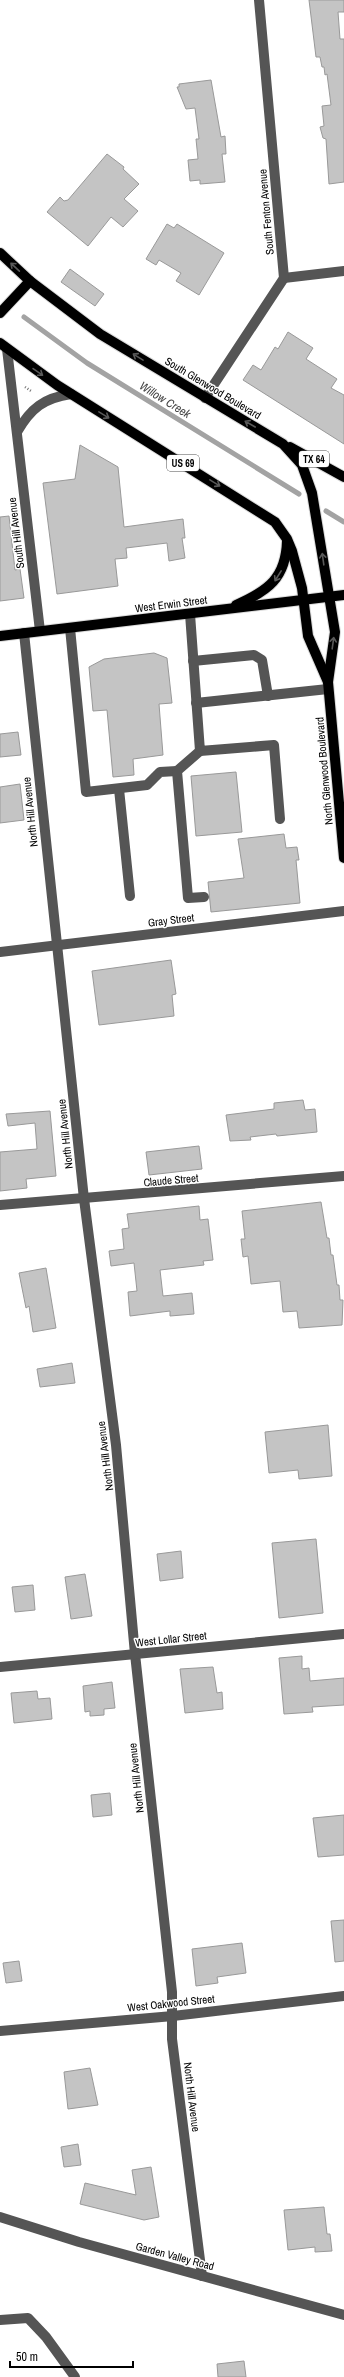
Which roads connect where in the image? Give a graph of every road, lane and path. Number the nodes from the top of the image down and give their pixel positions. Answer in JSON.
{"nodes":[{"id":1,"x":258,"y":0,"type":"edge"},
{"id":2,"x":0,"y":253,"type":"edge"},
{"id":3,"x":344,"y":270,"type":"edge"},
{"id":4,"x":284,"y":278,"type":"junction"},
{"id":5,"x":30,"y":281,"type":"junction"},
{"id":6,"x":0,"y":313,"type":"edge"},
{"id":7,"x":3,"y":346,"type":"edge"},
{"id":8,"x":25,"y":387,"type":"dead end"},
{"id":9,"x":31,"y":391,"type":"dead end"},
{"id":10,"x":72,"y":394,"type":"junction"},
{"id":11,"x":205,"y":398,"type":"junction"},
{"id":12,"x":17,"y":432,"type":"junction"},
{"id":13,"x":283,"y":444,"type":"junction"},
{"id":14,"x":344,"y":477,"type":"edge"},
{"id":15,"x":287,"y":539,"type":"junction"},
{"id":16,"x":344,"y":595,"type":"edge"},
{"id":17,"x":328,"y":597,"type":"junction"},
{"id":18,"x":304,"y":600,"type":"junction"},
{"id":19,"x":225,"y":610,"type":"junction"},
{"id":20,"x":190,"y":614,"type":"junction"},
{"id":21,"x":70,"y":628,"type":"junction"},
{"id":22,"x":40,"y":631,"type":"junction"},
{"id":23,"x":24,"y":633,"type":"junction"},
{"id":24,"x":0,"y":636,"type":"edge"},
{"id":25,"x":193,"y":661,"type":"junction"},
{"id":26,"x":328,"y":686,"type":"junction"},
{"id":27,"x":268,"y":696,"type":"junction"},
{"id":28,"x":196,"y":703,"type":"junction"},
{"id":29,"x":200,"y":751,"type":"junction"},
{"id":30,"x":177,"y":771,"type":"junction"},
{"id":31,"x":119,"y":789,"type":"junction"},
{"id":32,"x":280,"y":819,"type":"dead end"},
{"id":33,"x":344,"y":858,"type":"edge"},
{"id":34,"x":130,"y":896,"type":"dead end"},
{"id":35,"x":204,"y":897,"type":"dead end"},
{"id":36,"x":344,"y":911,"type":"edge"},
{"id":37,"x":56,"y":946,"type":"junction"},
{"id":38,"x":0,"y":952,"type":"edge"},
{"id":39,"x":344,"y":1176,"type":"edge"},
{"id":40,"x":84,"y":1199,"type":"junction"},
{"id":41,"x":0,"y":1205,"type":"edge"},
{"id":42,"x":344,"y":1634,"type":"edge"},
{"id":43,"x":134,"y":1654,"type":"junction"},
{"id":44,"x":0,"y":1667,"type":"edge"},
{"id":45,"x":344,"y":1996,"type":"edge"},
{"id":46,"x":173,"y":2016,"type":"junction"},
{"id":47,"x":0,"y":2031,"type":"edge"},
{"id":48,"x":0,"y":2217,"type":"edge"},
{"id":49,"x":202,"y":2276,"type":"junction"},
{"id":50,"x":344,"y":2315,"type":"edge"},
{"id":51,"x":0,"y":2320,"type":"edge"},
{"id":52,"x":75,"y":2377,"type":"edge"}],
"edges":[{"from":1,"to":4,"type":"street","name":"South Fenton Avenue"},
{"from":5,"to":2,"type":"main road","name":"South Glenwood Boulevard","number":"US 69","one_way":true},
{"from":3,"to":4,"type":"street"},
{"from":4,"to":11,"type":"street"},
{"from":5,"to":6,"type":"main road"},
{"from":11,"to":5,"type":"main road","name":"South Glenwood Boulevard","number":"US 69","one_way":true},
{"from":7,"to":10,"type":"main road","number":"US 69","one_way":true},
{"from":7,"to":12,"type":"street","name":"South Hill Avenue"},
{"from":8,"to":9,"type":"path"},
{"from":10,"to":12,"type":"street"},
{"from":10,"to":15,"type":"main road","number":"US 69","one_way":true},
{"from":13,"to":11,"type":"main road","name":"South Glenwood Boulevard","number":"US 69","one_way":true},
{"from":12,"to":22,"type":"street","name":"South Hill Avenue"},
{"from":13,"to":14,"type":"main road","number":"TX 64"},
{"from":17,"to":13,"type":"main road","name":"South Glenwood Boulevard","number":"US 69","one_way":true},
{"from":15,"to":18,"type":"main road","number":"US 69"},
{"from":15,"to":19,"type":"main road","one_way":true},
{"from":16,"to":17,"type":"main road","name":"West Erwin Street"},
{"from":17,"to":18,"type":"main road","name":"West Erwin Street"},
{"from":26,"to":17,"type":"main road","name":"North Glenwood Boulevard","number":"US 69","one_way":true},
{"from":18,"to":19,"type":"main road","name":"West Erwin Street"},
{"from":18,"to":26,"type":"main road","name":"North Glenwood Boulevard","number":"US 69"},
{"from":19,"to":20,"type":"main road","name":"West Erwin Street"},
{"from":20,"to":21,"type":"main road","name":"West Erwin Street"},
{"from":20,"to":25,"type":"street"},
{"from":21,"to":22,"type":"main road","name":"West Erwin Street"},
{"from":21,"to":31,"type":"street"},
{"from":22,"to":23,"type":"main road","name":"West Erwin Street"},
{"from":23,"to":24,"type":"main road","name":"West Erwin Street"},
{"from":23,"to":37,"type":"street","name":"North Hill Avenue"},
{"from":25,"to":27,"type":"street"},
{"from":25,"to":28,"type":"street"},
{"from":26,"to":27,"type":"street"},
{"from":26,"to":33,"type":"main road","name":"North Glenwood Boulevard","number":"US 69"},
{"from":27,"to":28,"type":"street"},
{"from":28,"to":29,"type":"street"},
{"from":29,"to":30,"type":"street"},
{"from":29,"to":32,"type":"street"},
{"from":30,"to":31,"type":"street"},
{"from":30,"to":35,"type":"street"},
{"from":31,"to":34,"type":"street"},
{"from":36,"to":37,"type":"street","name":"Gray Street"},
{"from":37,"to":38,"type":"street","name":"Gray Street"},
{"from":37,"to":40,"type":"street","name":"North Hill Avenue"},
{"from":39,"to":40,"type":"street","name":"Claude Street"},
{"from":40,"to":41,"type":"street","name":"Claude Street"},
{"from":40,"to":43,"type":"street","name":"North Hill Avenue"},
{"from":42,"to":43,"type":"street","name":"West Lollar Street"},
{"from":43,"to":44,"type":"street","name":"West Lollar Street"},
{"from":43,"to":46,"type":"street","name":"North Hill Avenue"},
{"from":45,"to":46,"type":"street","name":"West Oakwood Street"},
{"from":46,"to":47,"type":"street","name":"West Oakwood Street"},
{"from":46,"to":49,"type":"street","name":"North Hill Avenue"},
{"from":48,"to":49,"type":"street","name":"Garden Valley Road"},
{"from":49,"to":50,"type":"street","name":"Garden Valley Road"},
{"from":51,"to":52,"type":"street"}]}
